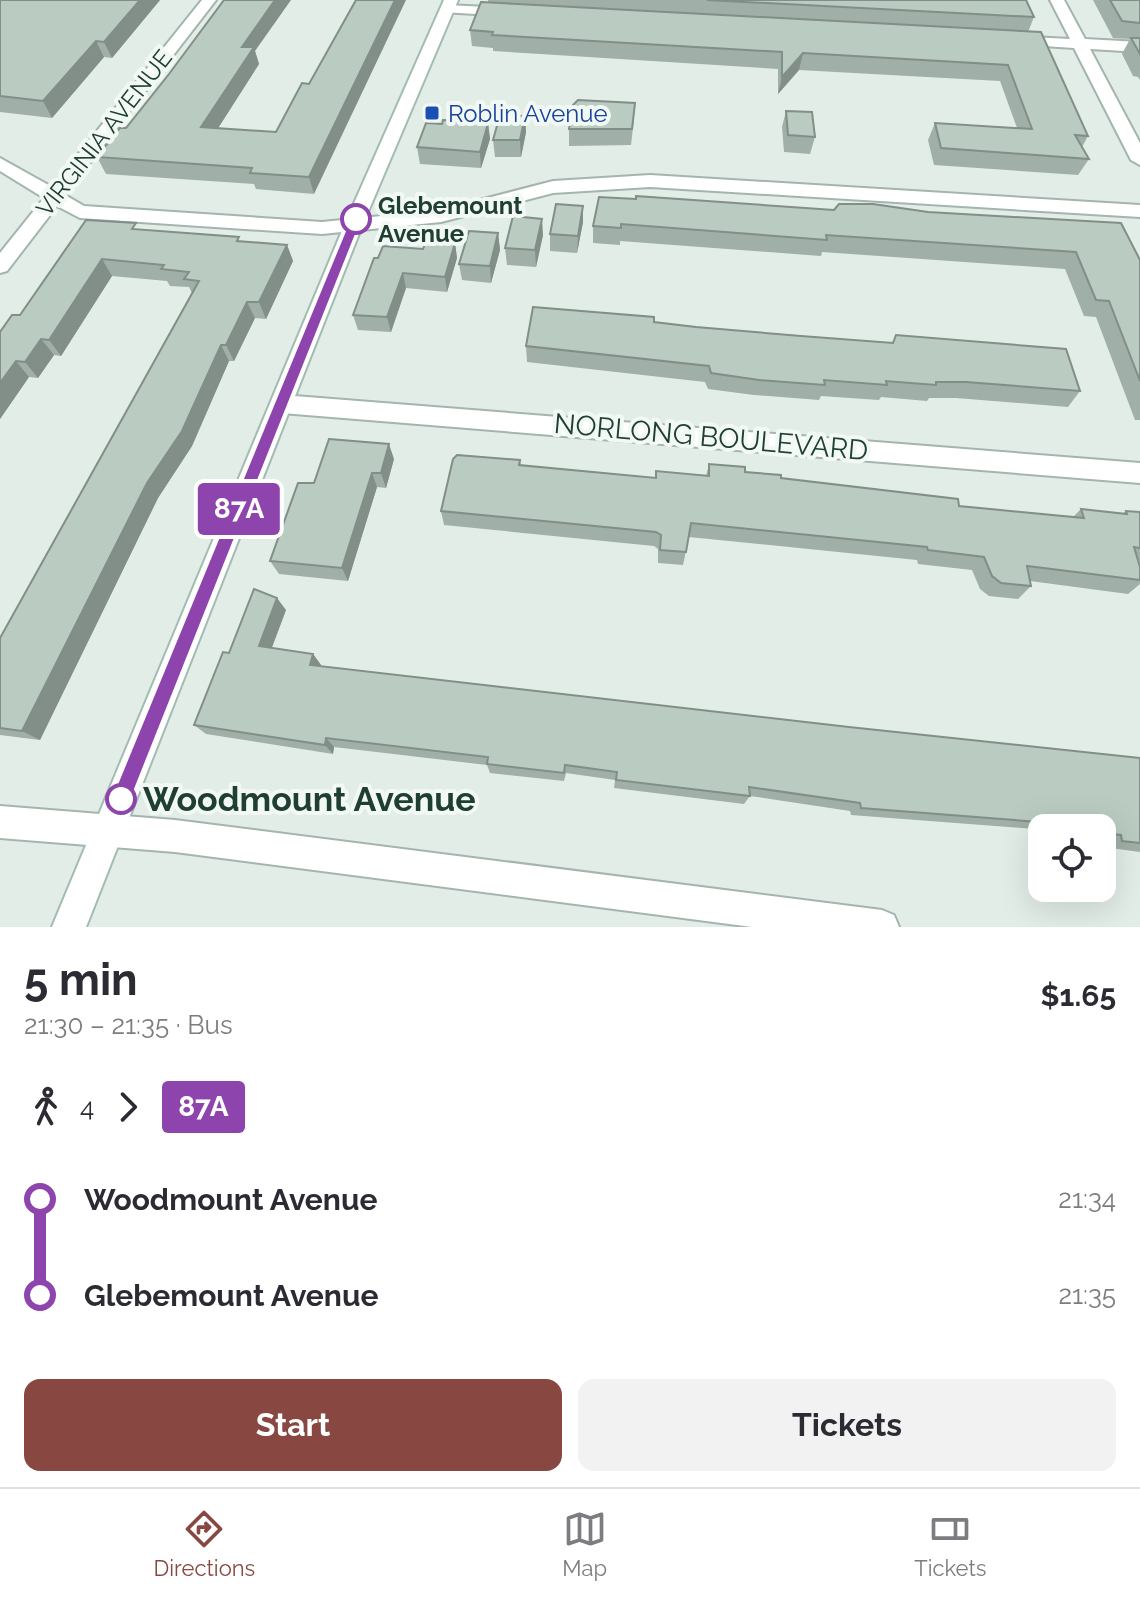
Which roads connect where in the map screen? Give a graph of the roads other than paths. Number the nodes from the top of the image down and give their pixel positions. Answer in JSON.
{"nodes":[{"id":1,"x":209,"y":0,"type":"edge"},
{"id":2,"x":1057,"y":0,"type":"edge"},
{"id":3,"x":449,"y":4,"type":"edge"},
{"id":4,"x":528,"y":14,"type":"edge"},
{"id":5,"x":1002,"y":39,"type":"edge"},
{"id":6,"x":1080,"y":44,"type":"junction"},
{"id":7,"x":1140,"y":47,"type":"edge"},
{"id":8,"x":1140,"y":160,"type":"edge"},
{"id":9,"x":0,"y":163,"type":"edge"},
{"id":10,"x":54,"y":196,"type":"junction"},
{"id":11,"x":1140,"y":211,"type":"edge"},
{"id":12,"x":353,"y":226,"type":"junction"},
{"id":13,"x":0,"y":266,"type":"edge"},
{"id":14,"x":282,"y":404,"type":"junction"},
{"id":15,"x":1140,"y":473,"type":"edge"},
{"id":16,"x":0,"y":822,"type":"edge"},
{"id":17,"x":108,"y":830,"type":"junction"},
{"id":18,"x":69,"y":927,"type":"edge"},
{"id":19,"x":882,"y":927,"type":"edge"}],
"edges":[{"from":1,"to":10,"type":"street","name":"VIRGINIA AVENUE"},
{"from":2,"to":6,"type":"street"},
{"from":3,"to":4,"type":"street"},
{"from":3,"to":12,"type":"street"},
{"from":5,"to":6,"type":"street"},
{"from":6,"to":7,"type":"street"},
{"from":6,"to":8,"type":"street"},
{"from":9,"to":10,"type":"street"},
{"from":10,"to":12,"type":"street"},
{"from":10,"to":13,"type":"street","name":"VIRGINIA AVENUE"},
{"from":11,"to":12,"type":"street"},
{"from":12,"to":14,"type":"street"},
{"from":14,"to":15,"type":"street","name":"NORLONG BOULEVARD"},
{"from":14,"to":17,"type":"street"},
{"from":16,"to":17,"type":"street"},
{"from":17,"to":18,"type":"street"},
{"from":17,"to":19,"type":"street"}]}
